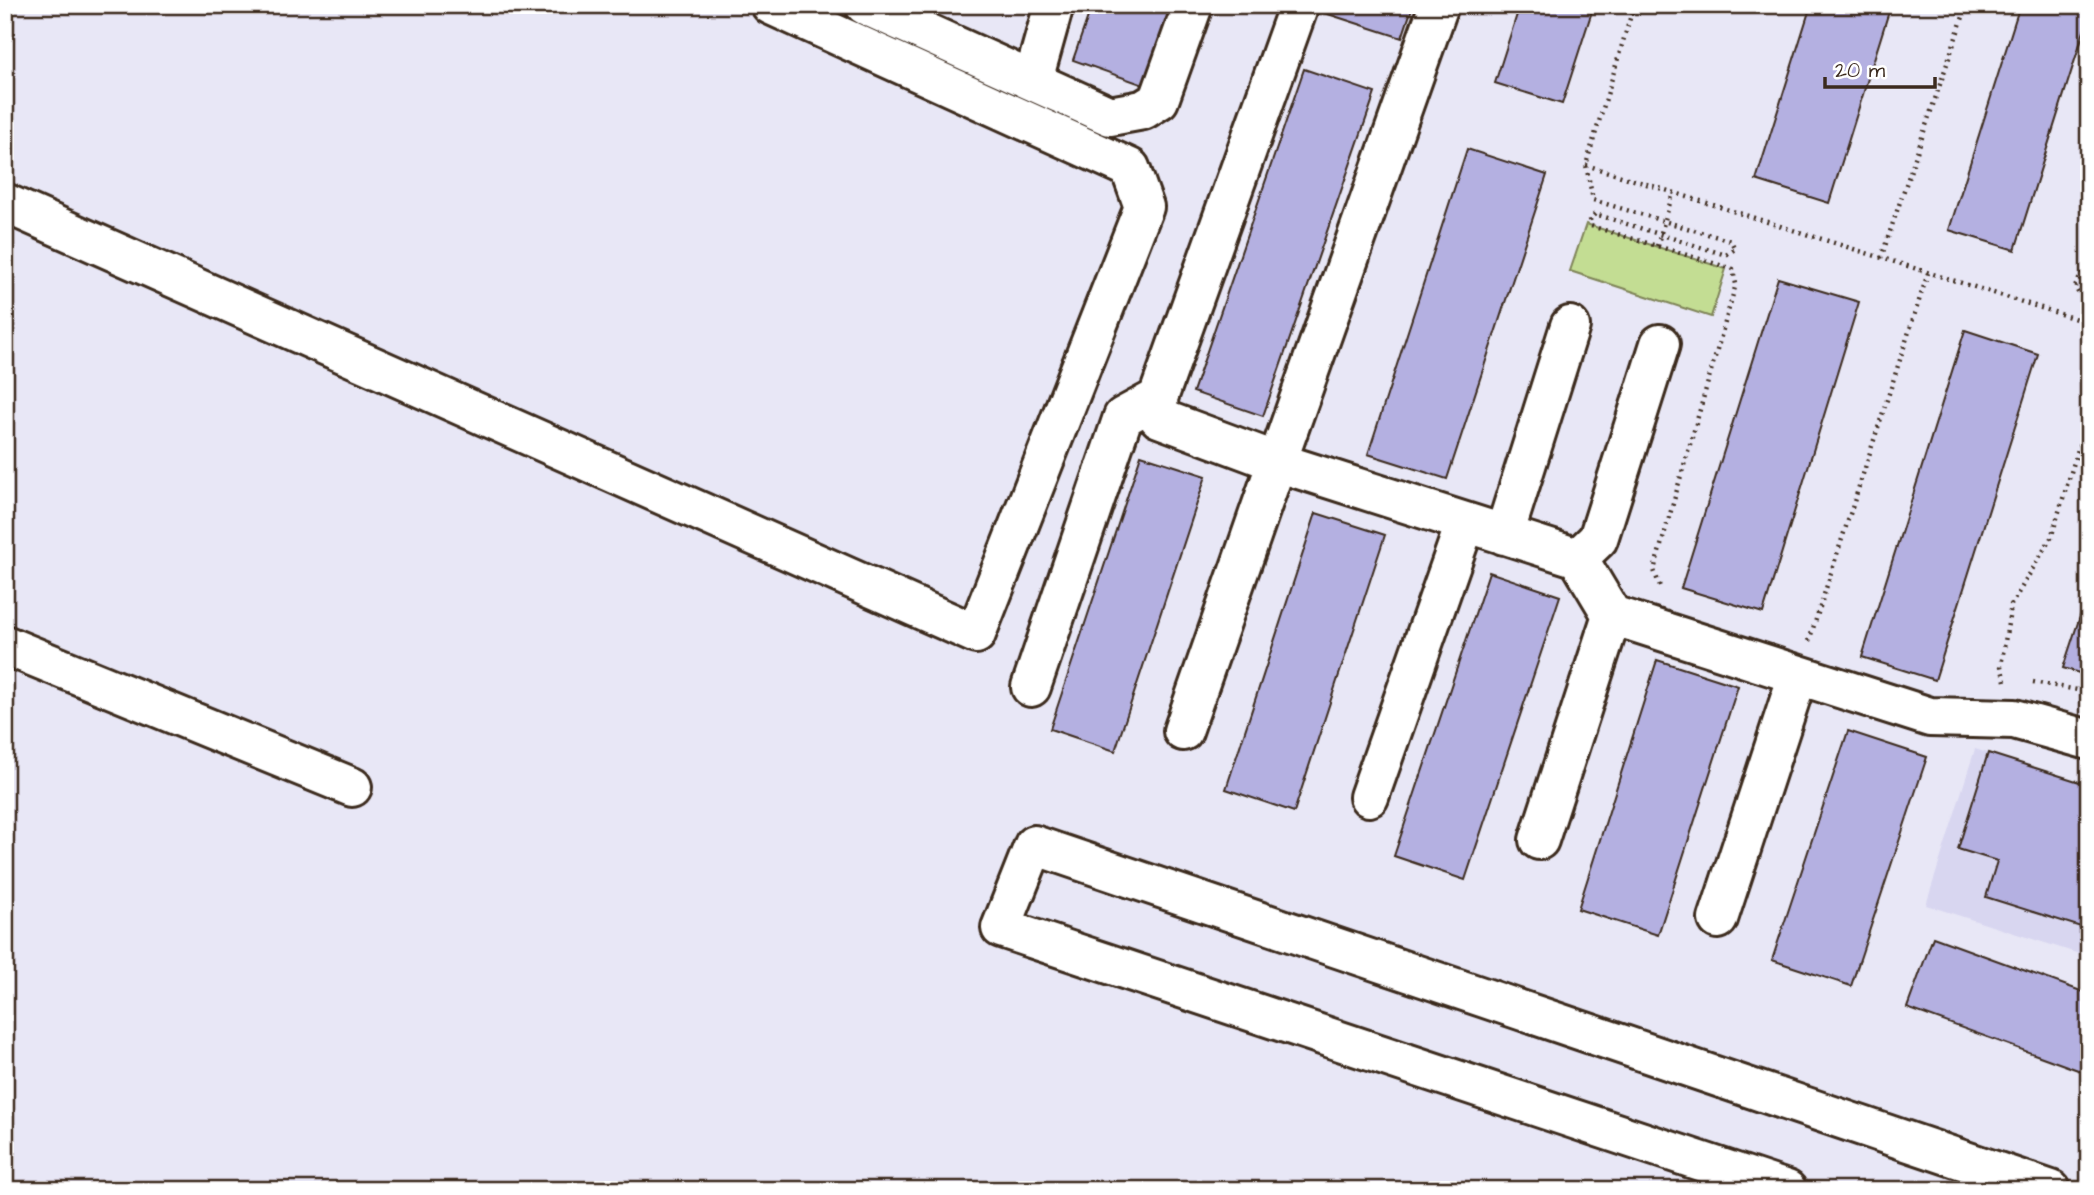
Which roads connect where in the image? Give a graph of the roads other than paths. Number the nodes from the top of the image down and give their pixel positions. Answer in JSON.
{"nodes":[{"id":1,"x":771,"y":5,"type":"edge"},
{"id":2,"x":865,"y":5,"type":"edge"},
{"id":3,"x":1054,"y":5,"type":"edge"},
{"id":4,"x":1193,"y":5,"type":"edge"},
{"id":5,"x":1299,"y":5,"type":"edge"},
{"id":6,"x":1439,"y":5,"type":"edge"},
{"id":7,"x":1033,"y":80,"type":"junction"},
{"id":8,"x":5,"y":203,"type":"edge"},
{"id":9,"x":1570,"y":326,"type":"dead end"},
{"id":10,"x":1660,"y":344,"type":"dead end"},
{"id":11,"x":1158,"y":398,"type":"junction"},
{"id":12,"x":1277,"y":462,"type":"junction"},
{"id":13,"x":1465,"y":524,"type":"junction"},
{"id":14,"x":1504,"y":536,"type":"junction"},
{"id":15,"x":1578,"y":558,"type":"junction"},
{"id":16,"x":1612,"y":615,"type":"junction"},
{"id":17,"x":5,"y":645,"type":"edge"},
{"id":18,"x":1798,"y":675,"type":"junction"},
{"id":19,"x":1031,"y":687,"type":"dead end"},
{"id":20,"x":1183,"y":732,"type":"dead end"},
{"id":21,"x":2089,"y":740,"type":"edge"},
{"id":22,"x":352,"y":787,"type":"dead end"},
{"id":23,"x":1369,"y":797,"type":"dead end"},
{"id":24,"x":1539,"y":840,"type":"dead end"},
{"id":25,"x":1718,"y":919,"type":"dead end"},
{"id":26,"x":1787,"y":1190,"type":"edge"},
{"id":27,"x":2050,"y":1190,"type":"edge"}],
"edges":[{"from":1,"to":8,"type":"street"},
{"from":2,"to":7,"type":"street"},
{"from":3,"to":7,"type":"street"},
{"from":4,"to":7,"type":"street"},
{"from":5,"to":11,"type":"street"},
{"from":6,"to":12,"type":"street"},
{"from":9,"to":14,"type":"street"},
{"from":10,"to":15,"type":"street"},
{"from":11,"to":12,"type":"street"},
{"from":11,"to":19,"type":"street"},
{"from":12,"to":13,"type":"street"},
{"from":12,"to":20,"type":"street"},
{"from":13,"to":14,"type":"street"},
{"from":13,"to":23,"type":"street"},
{"from":14,"to":15,"type":"street"},
{"from":15,"to":16,"type":"street"},
{"from":16,"to":18,"type":"street"},
{"from":16,"to":24,"type":"street"},
{"from":17,"to":22,"type":"street"},
{"from":18,"to":21,"type":"street"},
{"from":18,"to":25,"type":"street"},
{"from":26,"to":27,"type":"street"}]}
